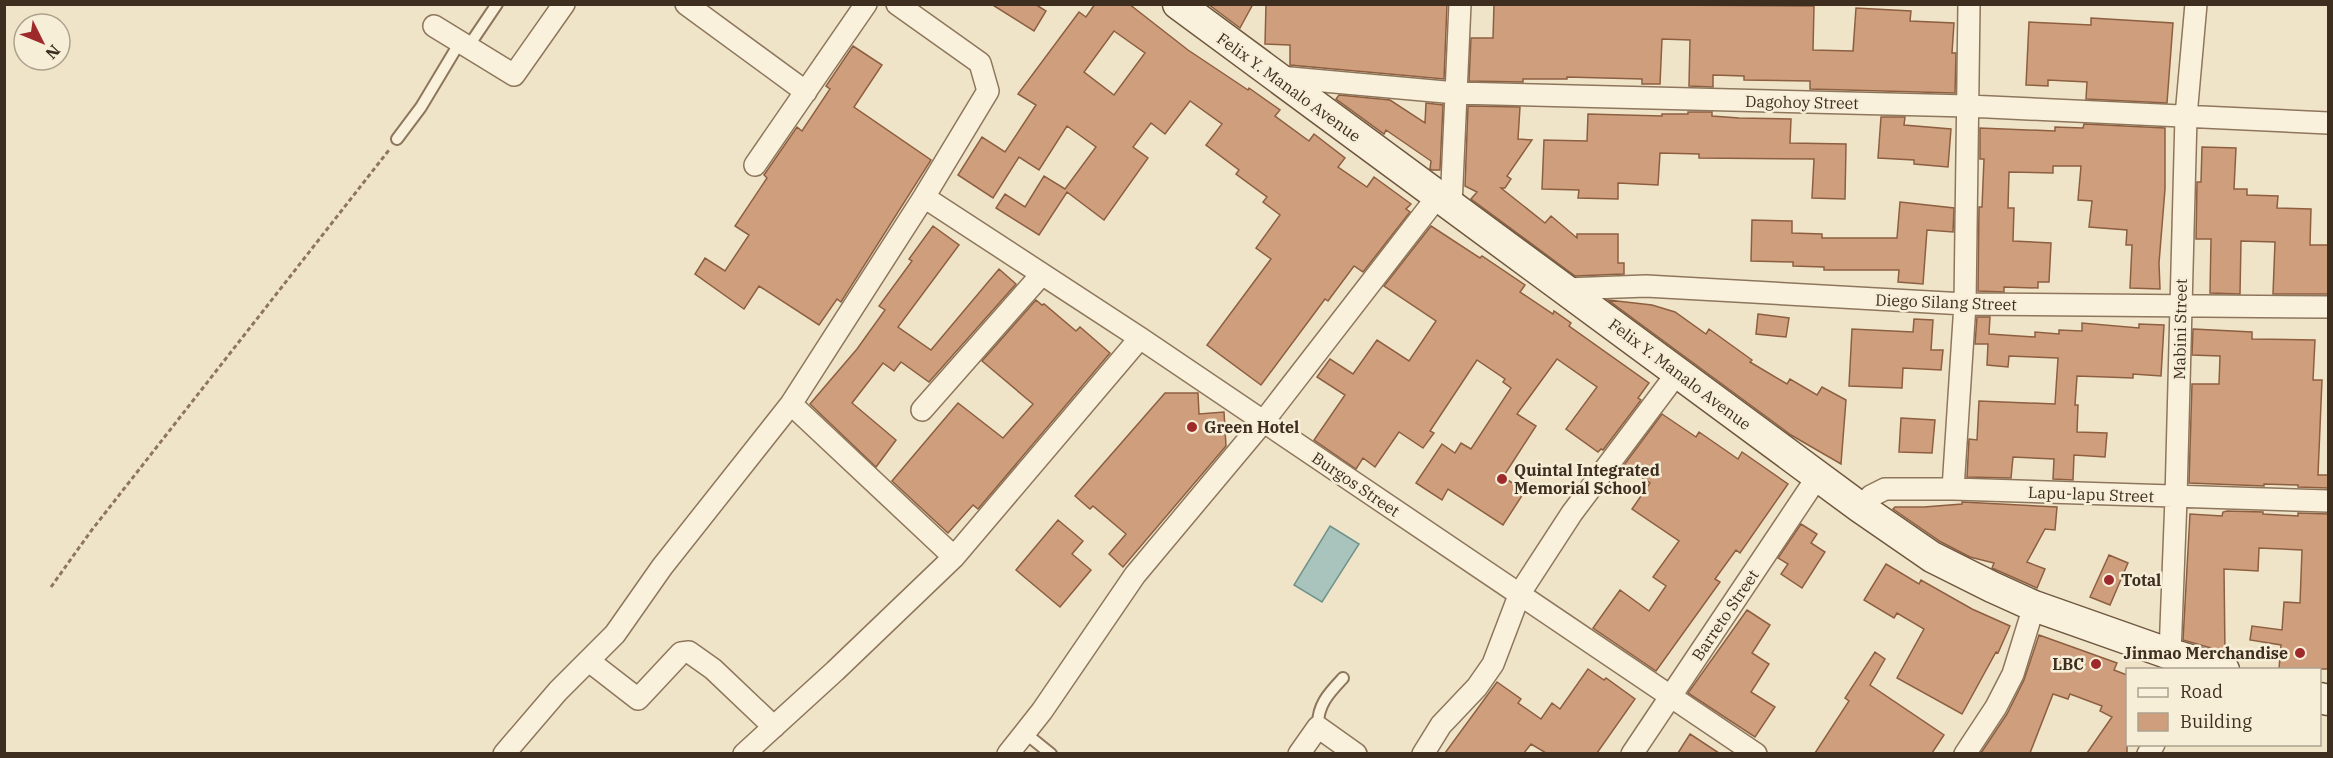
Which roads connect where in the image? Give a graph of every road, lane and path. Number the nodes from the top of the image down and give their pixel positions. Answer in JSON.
{"nodes":[{"id":1,"x":497,"y":4,"type":"edge"},
{"id":2,"x":564,"y":4,"type":"edge"},
{"id":3,"x":686,"y":4,"type":"edge"},
{"id":4,"x":866,"y":4,"type":"edge"},
{"id":5,"x":897,"y":4,"type":"edge"},
{"id":6,"x":1178,"y":4,"type":"edge"},
{"id":7,"x":1460,"y":4,"type":"edge"},
{"id":8,"x":1970,"y":4,"type":"edge"},
{"id":9,"x":2196,"y":4,"type":"edge"},
{"id":10,"x":434,"y":26,"type":"dead end"},
{"id":11,"x":464,"y":45,"type":"junction"},
{"id":12,"x":1275,"y":76,"type":"junction"},
{"id":13,"x":806,"y":92,"type":"junction"},
{"id":14,"x":1456,"y":93,"type":"junction"},
{"id":15,"x":1968,"y":106,"type":"junction"},
{"id":16,"x":2186,"y":116,"type":"junction"},
{"id":17,"x":2328,"y":123,"type":"edge"},
{"id":18,"x":397,"y":139,"type":"joint"},
{"id":19,"x":754,"y":165,"type":"dead end"},
{"id":20,"x":924,"y":198,"type":"junction"},
{"id":21,"x":1444,"y":201,"type":"junction"},
{"id":22,"x":1042,"y":274,"type":"junction"},
{"id":23,"x":1565,"y":289,"type":"junction"},
{"id":24,"x":1965,"y":304,"type":"junction"},
{"id":25,"x":2180,"y":306,"type":"junction"},
{"id":26,"x":2328,"y":308,"type":"edge"},
{"id":27,"x":1140,"y":338,"type":"junction"},
{"id":28,"x":1678,"y":372,"type":"junction"},
{"id":29,"x":791,"y":404,"type":"junction"},
{"id":30,"x":922,"y":410,"type":"dead end"},
{"id":31,"x":1263,"y":422,"type":"junction"},
{"id":32,"x":1818,"y":476,"type":"junction"},
{"id":33,"x":1953,"y":489,"type":"junction"},
{"id":34,"x":2176,"y":498,"type":"junction"},
{"id":35,"x":2328,"y":501,"type":"edge"},
{"id":36,"x":1861,"y":508,"type":"junction"},
{"id":37,"x":954,"y":557,"type":"junction"},
{"id":38,"x":51,"y":586,"type":"dead end"},
{"id":39,"x":1520,"y":592,"type":"junction"},
{"id":40,"x":2034,"y":606,"type":"junction"},
{"id":41,"x":2170,"y":654,"type":"junction"},
{"id":42,"x":589,"y":661,"type":"junction"},
{"id":43,"x":2208,"y":668,"type":"edge"},
{"id":44,"x":1343,"y":678,"type":"dead end"},
{"id":45,"x":1670,"y":696,"type":"junction"},
{"id":46,"x":774,"y":727,"type":"junction"},
{"id":47,"x":1318,"y":727,"type":"junction"},
{"id":48,"x":1025,"y":733,"type":"junction"},
{"id":49,"x":504,"y":753,"type":"edge"},
{"id":50,"x":744,"y":753,"type":"edge"},
{"id":51,"x":1008,"y":753,"type":"edge"},
{"id":52,"x":1051,"y":753,"type":"edge"},
{"id":53,"x":1299,"y":753,"type":"edge"},
{"id":54,"x":1356,"y":753,"type":"edge"},
{"id":55,"x":1424,"y":753,"type":"edge"},
{"id":56,"x":1632,"y":753,"type":"edge"},
{"id":57,"x":1756,"y":753,"type":"edge"},
{"id":58,"x":1965,"y":753,"type":"edge"}],
"edges":[{"from":1,"to":11,"type":"lane"},
{"from":2,"to":11,"type":"street"},
{"from":3,"to":13,"type":"street"},
{"from":4,"to":13,"type":"street"},
{"from":5,"to":20,"type":"street"},
{"from":6,"to":12,"type":"main road","name":"Felix Y. Manalo Avenue"},
{"from":7,"to":14,"type":"street"},
{"from":8,"to":15,"type":"street"},
{"from":9,"to":16,"type":"street","name":"Mabini Street"},
{"from":10,"to":11,"type":"street"},
{"from":11,"to":18,"type":"lane"},
{"from":12,"to":14,"type":"street","name":"Dagohoy Street"},
{"from":12,"to":21,"type":"main road","name":"Felix Y. Manalo Avenue"},
{"from":13,"to":19,"type":"street"},
{"from":14,"to":15,"type":"street","name":"Dagohoy Street"},
{"from":14,"to":21,"type":"street"},
{"from":15,"to":16,"type":"street","name":"Dagohoy Street"},
{"from":15,"to":24,"type":"street"},
{"from":16,"to":17,"type":"street","name":"Dagohoy Street"},
{"from":16,"to":25,"type":"street","name":"Mabini Street"},
{"from":18,"to":38,"type":"path"},
{"from":20,"to":22,"type":"street","name":"Burgos Street"},
{"from":20,"to":29,"type":"street"},
{"from":21,"to":23,"type":"main road","name":"Felix Y. Manalo Avenue"},
{"from":21,"to":31,"type":"street"},
{"from":22,"to":27,"type":"street","name":"Burgos Street"},
{"from":22,"to":30,"type":"street"},
{"from":23,"to":24,"type":"street","name":"Diego Silang Street"},
{"from":23,"to":28,"type":"main road","name":"Felix Y. Manalo Avenue"},
{"from":24,"to":25,"type":"street","name":"Diego Silang Street"},
{"from":24,"to":33,"type":"street"},
{"from":25,"to":26,"type":"street","name":"Diego Silang Street"},
{"from":25,"to":34,"type":"street","name":"Mabini Street"},
{"from":27,"to":31,"type":"street","name":"Burgos Street"},
{"from":27,"to":37,"type":"street"},
{"from":28,"to":32,"type":"main road","name":"Felix Y. Manalo Avenue"},
{"from":28,"to":39,"type":"street"},
{"from":29,"to":37,"type":"street"},
{"from":29,"to":42,"type":"street"},
{"from":31,"to":39,"type":"street","name":"Burgos Street"},
{"from":31,"to":48,"type":"street"},
{"from":32,"to":36,"type":"main road","name":"Felix Y. Manalo Avenue"},
{"from":32,"to":45,"type":"street","name":"Barreto Street"},
{"from":33,"to":34,"type":"street","name":"Lapu-lapu Street"},
{"from":33,"to":36,"type":"street","name":"Lapu-lapu Street"},
{"from":34,"to":35,"type":"street","name":"Lapu-lapu Street"},
{"from":34,"to":41,"type":"street","name":"Mabini Street"},
{"from":36,"to":40,"type":"main road","name":"Felix Y. Manalo Avenue"},
{"from":37,"to":46,"type":"street"},
{"from":39,"to":45,"type":"street","name":"Burgos Street"},
{"from":39,"to":55,"type":"street"},
{"from":40,"to":41,"type":"main road","name":"Felix Y. Manalo Avenue"},
{"from":40,"to":58,"type":"street"},
{"from":41,"to":43,"type":"main road","name":"Felix Y. Manalo Avenue"},
{"from":42,"to":46,"type":"street"},
{"from":42,"to":49,"type":"street"},
{"from":44,"to":47,"type":"lane"},
{"from":45,"to":56,"type":"street","name":"Barreto Street"},
{"from":45,"to":57,"type":"street","name":"Burgos Street"},
{"from":46,"to":50,"type":"street"},
{"from":47,"to":53,"type":"street"},
{"from":47,"to":54,"type":"street"},
{"from":48,"to":51,"type":"street"},
{"from":48,"to":52,"type":"lane"}]}
